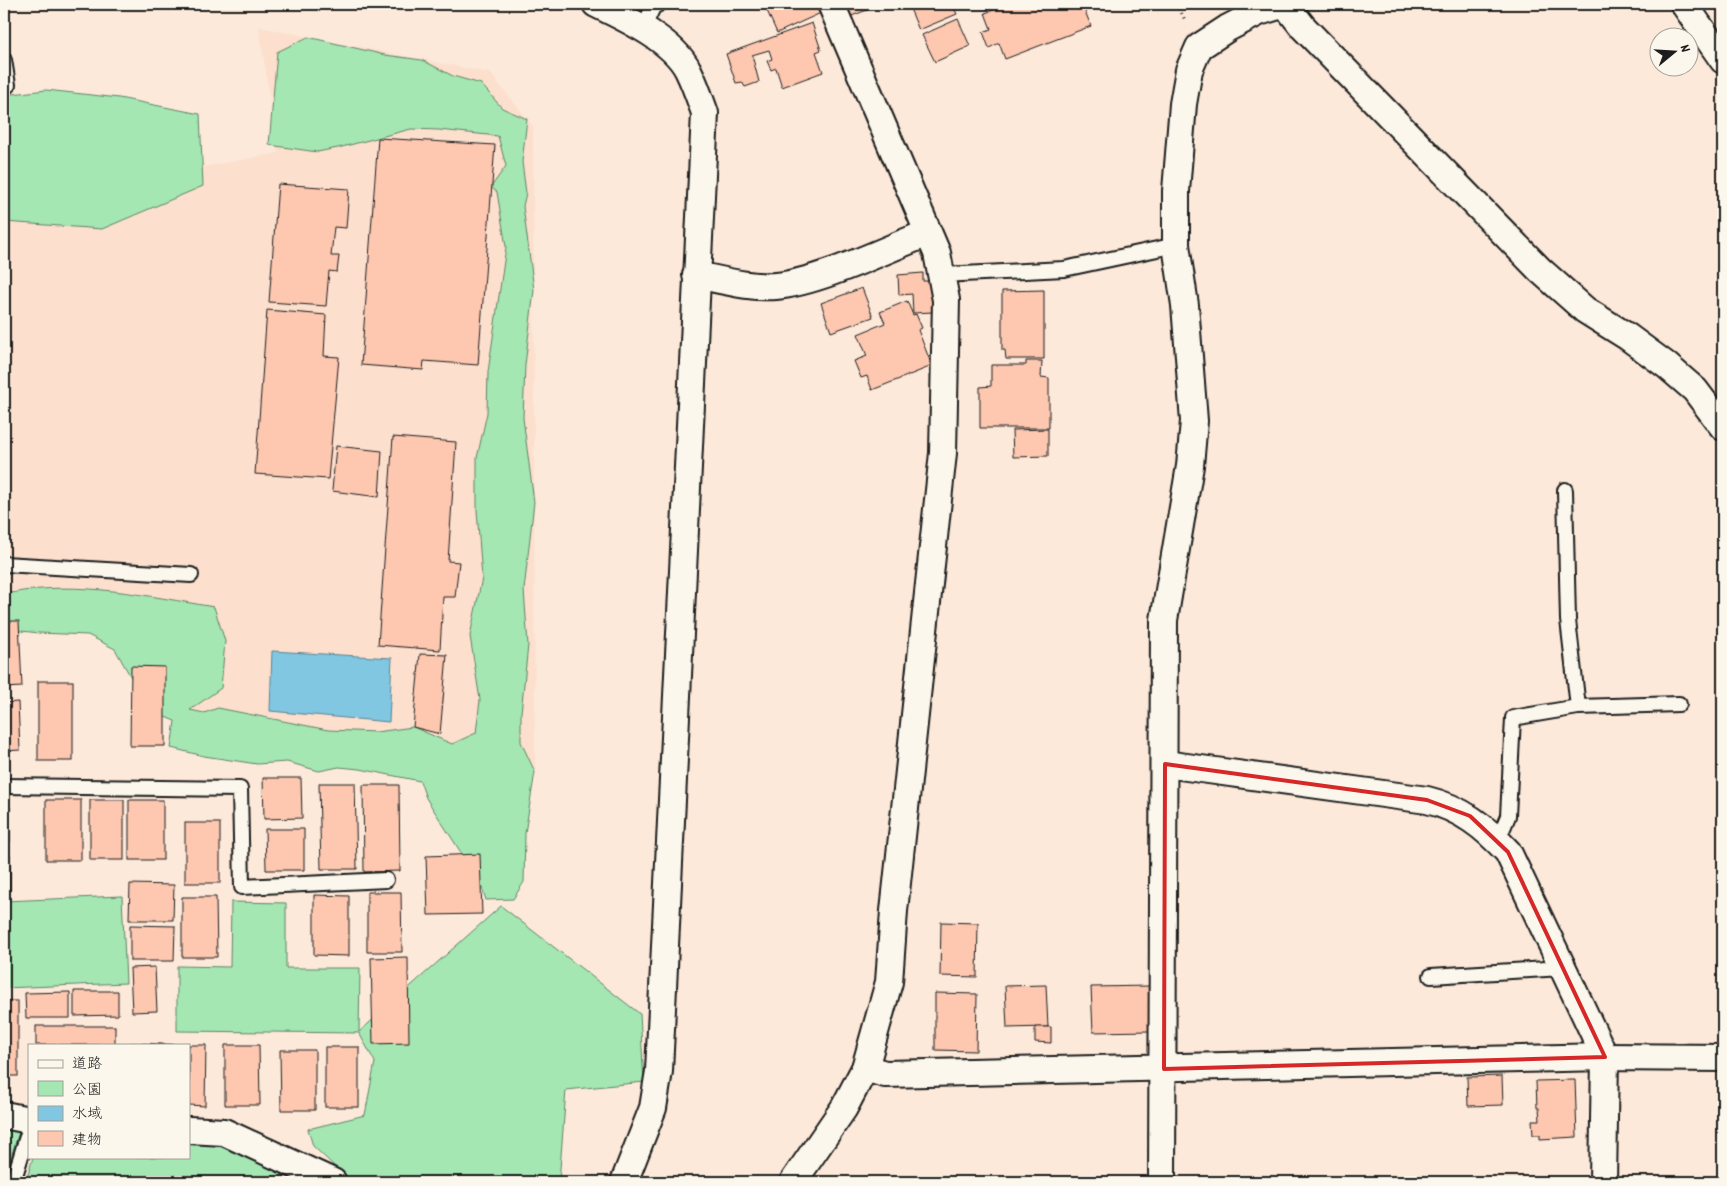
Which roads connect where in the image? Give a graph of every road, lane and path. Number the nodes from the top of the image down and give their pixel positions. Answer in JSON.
{"nodes":[{"id":1,"x":596,"y":4,"type":"edge"},
{"id":2,"x":659,"y":4,"type":"edge"},
{"id":3,"x":831,"y":4,"type":"edge"},
{"id":4,"x":1684,"y":4,"type":"edge"},
{"id":5,"x":643,"y":29,"type":"junction"},
{"id":6,"x":4,"y":60,"type":"edge"},
{"id":7,"x":1723,"y":60,"type":"edge"},
{"id":8,"x":8,"y":85,"type":"dead end"},
{"id":9,"x":928,"y":233,"type":"junction"},
{"id":10,"x":1176,"y":245,"type":"junction"},
{"id":11,"x":696,"y":275,"type":"junction"},
{"id":12,"x":942,"y":275,"type":"junction"},
{"id":13,"x":1723,"y":427,"type":"edge"},
{"id":14,"x":1566,"y":490,"type":"dead end"},
{"id":15,"x":4,"y":564,"type":"edge"},
{"id":16,"x":191,"y":575,"type":"dead end"},
{"id":17,"x":1679,"y":704,"type":"dead end"},
{"id":18,"x":1578,"y":707,"type":"junction"},
{"id":19,"x":1165,"y":764,"type":"junction"},
{"id":20,"x":4,"y":786,"type":"edge"},
{"id":21,"x":1495,"y":837,"type":"junction"},
{"id":22,"x":386,"y":880,"type":"dead end"},
{"id":23,"x":1562,"y":968,"type":"junction"},
{"id":24,"x":1431,"y":976,"type":"dead end"},
{"id":25,"x":1604,"y":1057,"type":"junction"},
{"id":26,"x":1723,"y":1058,"type":"edge"},
{"id":27,"x":865,"y":1068,"type":"junction"},
{"id":28,"x":1164,"y":1069,"type":"junction"},
{"id":29,"x":4,"y":1115,"type":"edge"},
{"id":30,"x":28,"y":1120,"type":"edge"},
{"id":31,"x":190,"y":1130,"type":"edge"},
{"id":32,"x":28,"y":1133,"type":"edge"},
{"id":33,"x":13,"y":1182,"type":"edge"},
{"id":34,"x":333,"y":1182,"type":"edge"},
{"id":35,"x":624,"y":1182,"type":"edge"},
{"id":36,"x":793,"y":1182,"type":"edge"},
{"id":37,"x":1162,"y":1182,"type":"edge"},
{"id":38,"x":1604,"y":1182,"type":"edge"}],
"edges":[{"from":1,"to":5,"type":"street"},
{"from":2,"to":5,"type":"lane"},
{"from":3,"to":9,"type":"street"},
{"from":4,"to":7,"type":"street"},
{"from":5,"to":11,"type":"street"},
{"from":6,"to":8,"type":"lane"},
{"from":9,"to":11,"type":"street"},
{"from":9,"to":12,"type":"street"},
{"from":10,"to":12,"type":"lane"},
{"from":10,"to":13,"type":"street"},
{"from":10,"to":19,"type":"street"},
{"from":11,"to":35,"type":"street"},
{"from":12,"to":27,"type":"street"},
{"from":14,"to":18,"type":"lane"},
{"from":15,"to":16,"type":"lane"},
{"from":17,"to":18,"type":"lane"},
{"from":18,"to":21,"type":"lane"},
{"from":19,"to":21,"type":"street"},
{"from":19,"to":28,"type":"street"},
{"from":20,"to":22,"type":"lane"},
{"from":21,"to":23,"type":"street"},
{"from":23,"to":24,"type":"lane"},
{"from":23,"to":25,"type":"street"},
{"from":25,"to":26,"type":"street"},
{"from":25,"to":28,"type":"street"},
{"from":25,"to":38,"type":"street"},
{"from":27,"to":28,"type":"street"},
{"from":27,"to":36,"type":"street"},
{"from":28,"to":37,"type":"street"},
{"from":29,"to":30,"type":"street"},
{"from":31,"to":34,"type":"street"},
{"from":32,"to":33,"type":"lane"}]}
